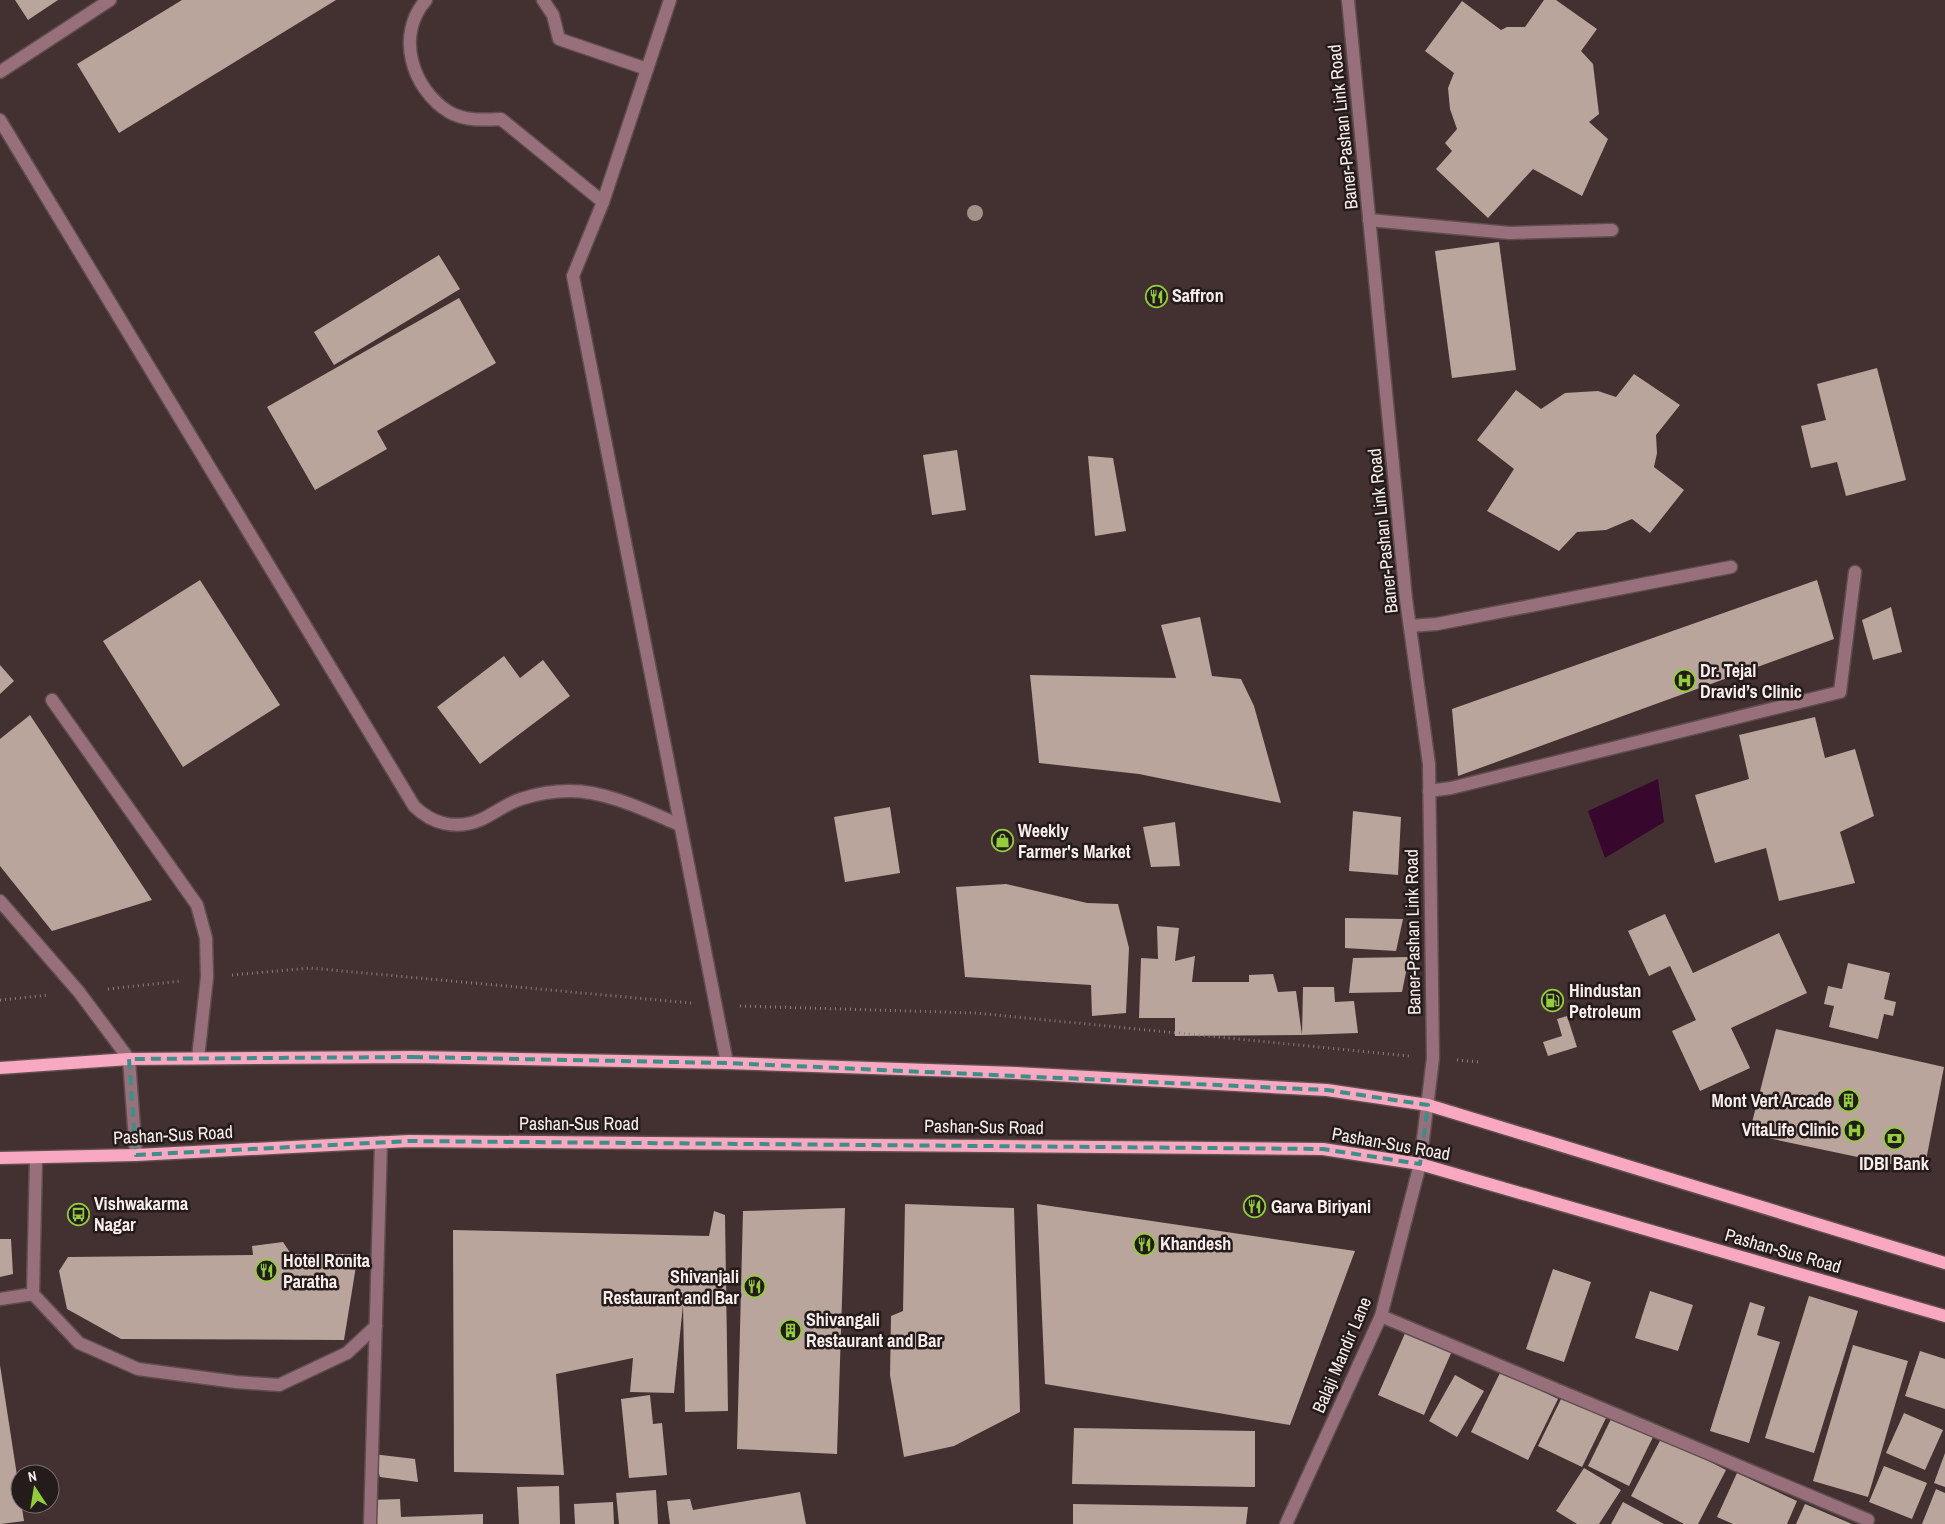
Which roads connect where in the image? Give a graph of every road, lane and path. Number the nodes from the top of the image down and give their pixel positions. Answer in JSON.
{"nodes":[{"id":1,"x":110,"y":0,"type":"edge"},
{"id":2,"x":426,"y":0,"type":"edge"},
{"id":3,"x":542,"y":0,"type":"edge"},
{"id":4,"x":670,"y":0,"type":"edge"},
{"id":5,"x":1348,"y":0,"type":"edge"},
{"id":6,"x":647,"y":69,"type":"junction"},
{"id":7,"x":0,"y":72,"type":"edge"},
{"id":8,"x":0,"y":120,"type":"edge"},
{"id":9,"x":603,"y":202,"type":"junction"},
{"id":10,"x":1369,"y":220,"type":"junction"},
{"id":11,"x":1612,"y":230,"type":"dead end"},
{"id":12,"x":1731,"y":567,"type":"dead end"},
{"id":13,"x":1855,"y":572,"type":"dead end"},
{"id":14,"x":1410,"y":626,"type":"junction"},
{"id":15,"x":52,"y":700,"type":"dead end"},
{"id":16,"x":1429,"y":791,"type":"junction"},
{"id":17,"x":680,"y":824,"type":"junction"},
{"id":18,"x":0,"y":901,"type":"edge"},
{"id":19,"x":198,"y":1058,"type":"junction"},
{"id":20,"x":128,"y":1059,"type":"junction"},
{"id":21,"x":727,"y":1063,"type":"junction"},
{"id":22,"x":0,"y":1068,"type":"edge"},
{"id":23,"x":1428,"y":1105,"type":"junction"},
{"id":24,"x":381,"y":1142,"type":"junction"},
{"id":25,"x":136,"y":1156,"type":"junction"},
{"id":26,"x":0,"y":1158,"type":"edge"},
{"id":27,"x":36,"y":1158,"type":"junction"},
{"id":28,"x":1420,"y":1164,"type":"junction"},
{"id":29,"x":1945,"y":1263,"type":"edge"},
{"id":30,"x":33,"y":1294,"type":"junction"},
{"id":31,"x":0,"y":1299,"type":"edge"},
{"id":32,"x":1381,"y":1316,"type":"junction"},
{"id":33,"x":1945,"y":1316,"type":"edge"},
{"id":34,"x":376,"y":1326,"type":"junction"},
{"id":35,"x":1868,"y":1520,"type":"dead end"},
{"id":36,"x":370,"y":1524,"type":"edge"},
{"id":37,"x":1287,"y":1524,"type":"edge"}],
"edges":[{"from":1,"to":7,"type":"street"},
{"from":2,"to":9,"type":"street"},
{"from":3,"to":6,"type":"street"},
{"from":4,"to":6,"type":"street"},
{"from":5,"to":10,"type":"street","name":"Baner-Pashan Link Road"},
{"from":6,"to":9,"type":"street"},
{"from":8,"to":17,"type":"street"},
{"from":9,"to":17,"type":"street"},
{"from":10,"to":11,"type":"street"},
{"from":10,"to":14,"type":"street","name":"Baner-Pashan Link Road"},
{"from":12,"to":14,"type":"street"},
{"from":13,"to":16,"type":"street"},
{"from":14,"to":16,"type":"street","name":"Baner-Pashan Link Road"},
{"from":15,"to":19,"type":"street"},
{"from":16,"to":23,"type":"street","name":"Baner-Pashan Link Road"},
{"from":17,"to":21,"type":"street"},
{"from":18,"to":20,"type":"street"},
{"from":19,"to":20,"type":"main road"},
{"from":19,"to":21,"type":"main road"},
{"from":20,"to":22,"type":"main road"},
{"from":20,"to":25,"type":"street"},
{"from":21,"to":23,"type":"main road","name":"Pashan-Sus Road"},
{"from":23,"to":28,"type":"street","name":"Balaji Mandir Lane"},
{"from":23,"to":29,"type":"main road","name":"Pashan-Sus Road"},
{"from":24,"to":25,"type":"main road","name":"Pashan-Sus Road"},
{"from":24,"to":28,"type":"main road","name":"Pashan-Sus Road"},
{"from":24,"to":34,"type":"street"},
{"from":25,"to":27,"type":"main road","name":"Pashan-Sus Road"},
{"from":26,"to":27,"type":"main road","name":"Pashan-Sus Road"},
{"from":27,"to":30,"type":"street"},
{"from":28,"to":32,"type":"street","name":"Balaji Mandir Lane"},
{"from":28,"to":33,"type":"main road","name":"Pashan-Sus Road"},
{"from":30,"to":31,"type":"street"},
{"from":30,"to":34,"type":"street"},
{"from":32,"to":35,"type":"street"},
{"from":32,"to":37,"type":"street","name":"Balaji Mandir Lane"},
{"from":34,"to":36,"type":"street"}]}
